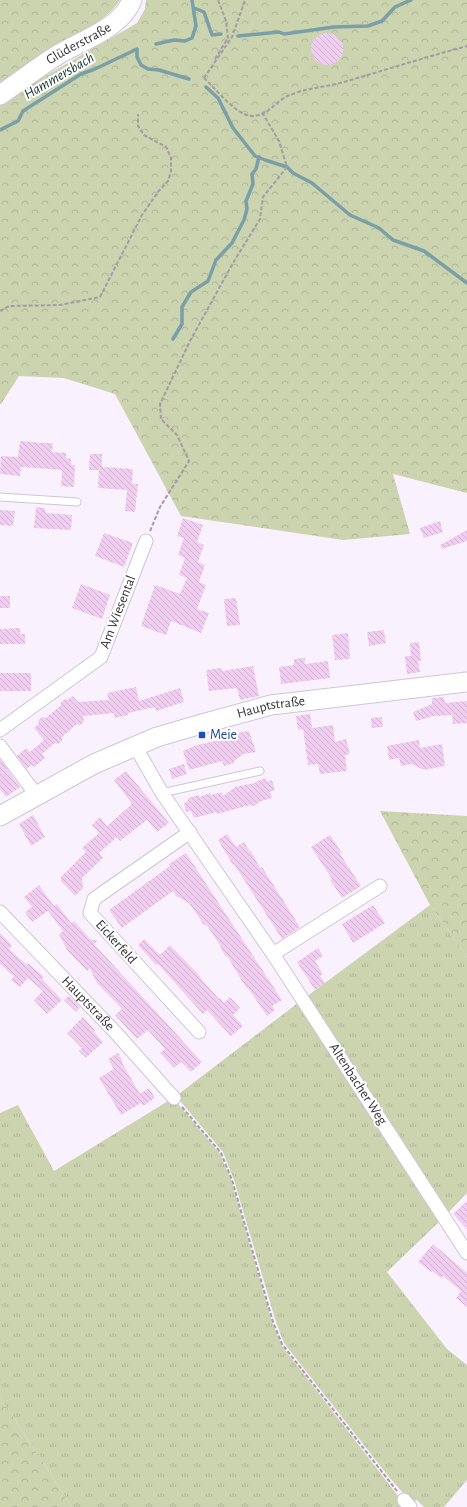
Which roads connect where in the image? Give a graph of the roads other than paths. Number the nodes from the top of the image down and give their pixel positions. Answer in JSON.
{"nodes":[{"id":1,"x":132,"y":0,"type":"edge"},
{"id":2,"x":0,"y":95,"type":"edge"},
{"id":3,"x":0,"y":497,"type":"edge"},
{"id":4,"x":77,"y":502,"type":"dead end"},
{"id":5,"x":146,"y":541,"type":"road end"},
{"id":6,"x":467,"y":682,"type":"edge"},
{"id":7,"x":0,"y":730,"type":"edge"},
{"id":8,"x":0,"y":746,"type":"edge"},
{"id":9,"x":134,"y":746,"type":"junction"},
{"id":10,"x":260,"y":771,"type":"dead end"},
{"id":11,"x":162,"y":793,"type":"junction"},
{"id":12,"x":37,"y":796,"type":"junction"},
{"id":13,"x":0,"y":816,"type":"edge"},
{"id":14,"x":190,"y":832,"type":"junction"},
{"id":15,"x":380,"y":886,"type":"dead end"},
{"id":16,"x":0,"y":912,"type":"edge"},
{"id":17,"x":273,"y":954,"type":"junction"},
{"id":18,"x":199,"y":1032,"type":"dead end"},
{"id":19,"x":174,"y":1098,"type":"road end"},
{"id":20,"x":467,"y":1253,"type":"edge"}],
"edges":[{"from":1,"to":2,"type":"main road","name":"Glüderstraße"},
{"from":3,"to":4,"type":"lane"},
{"from":5,"to":7,"type":"street","name":"Am Wiesental"},
{"from":6,"to":9,"type":"main road","name":"Hauptstraße"},
{"from":8,"to":12,"type":"street"},
{"from":9,"to":11,"type":"street","name":"Altenbacher Weg"},
{"from":9,"to":12,"type":"main road","name":"Hauptstraße"},
{"from":10,"to":11,"type":"lane"},
{"from":11,"to":14,"type":"street","name":"Altenbacher Weg"},
{"from":12,"to":13,"type":"main road","name":"Hauptstraße"},
{"from":14,"to":17,"type":"street","name":"Altenbacher Weg"},
{"from":14,"to":18,"type":"street","name":"Eickerfeld"},
{"from":15,"to":17,"type":"street"},
{"from":16,"to":19,"type":"street","name":"Hauptstraße"},
{"from":17,"to":20,"type":"street","name":"Altenbacher Weg"}]}
